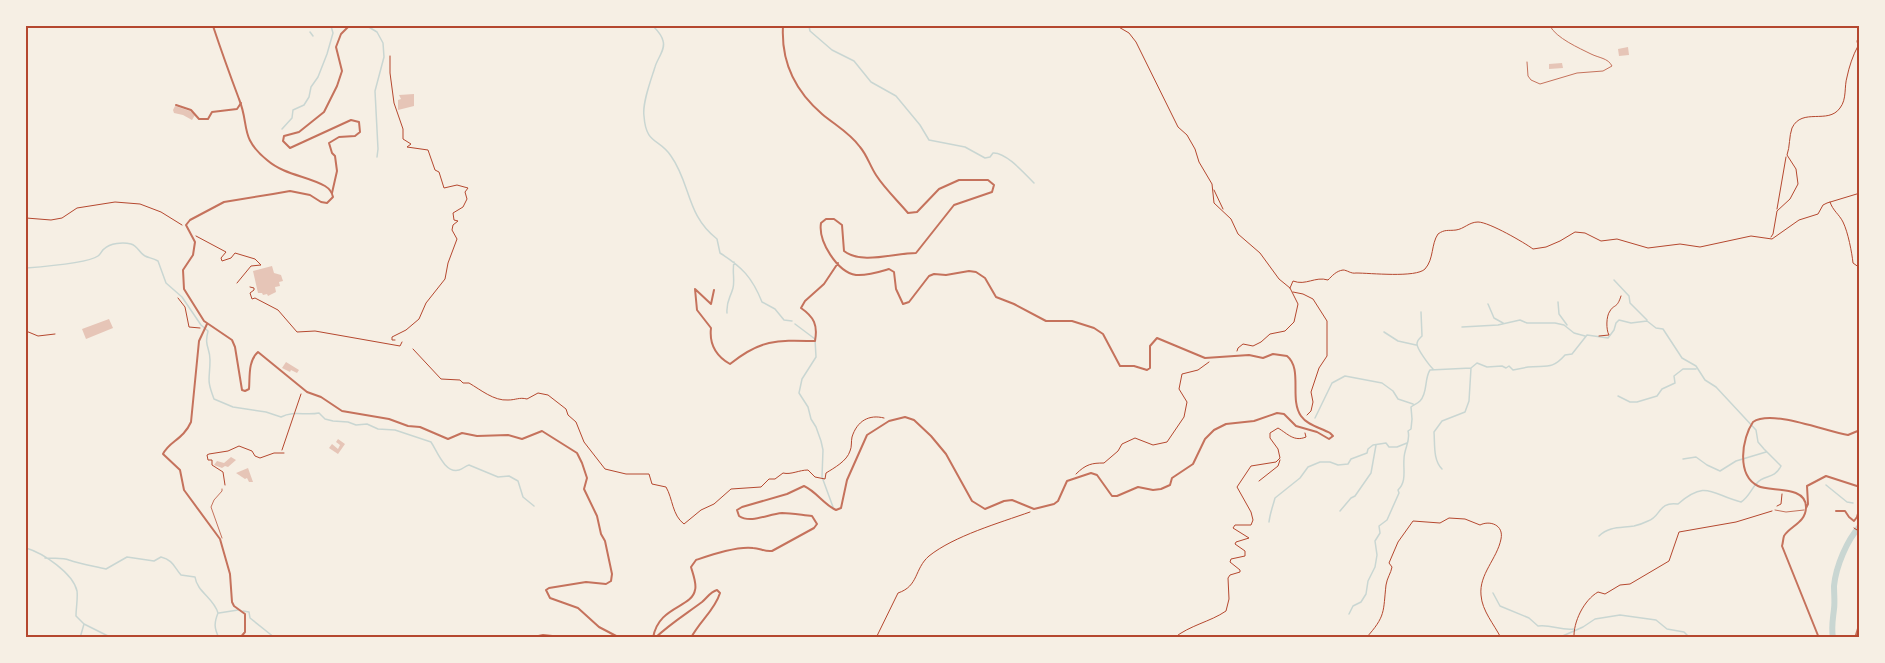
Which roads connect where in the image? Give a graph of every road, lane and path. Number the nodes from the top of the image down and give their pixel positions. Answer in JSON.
{"nodes":[{"id":1,"x":213,"y":26,"type":"edge"},
{"id":2,"x":349,"y":26,"type":"edge"},
{"id":3,"x":783,"y":26,"type":"edge"},
{"id":4,"x":1117,"y":26,"type":"edge"},
{"id":5,"x":1550,"y":26,"type":"edge"},
{"id":6,"x":1860,"y":34,"type":"edge"},
{"id":7,"x":390,"y":56,"type":"dead end"},
{"id":8,"x":1527,"y":62,"type":"dead end"},
{"id":9,"x":241,"y":103,"type":"junction"},
{"id":10,"x":176,"y":105,"type":"dead end"},
{"id":11,"x":1786,"y":155,"type":"junction"},
{"id":12,"x":1213,"y":191,"type":"junction"},
{"id":13,"x":332,"y":193,"type":"junction"},
{"id":14,"x":1860,"y":193,"type":"edge"},
{"id":15,"x":1830,"y":202,"type":"junction"},
{"id":16,"x":1224,"y":211,"type":"junction"},
{"id":17,"x":1777,"y":211,"type":"junction"},
{"id":18,"x":26,"y":218,"type":"edge"},
{"id":19,"x":186,"y":225,"type":"junction"},
{"id":20,"x":191,"y":234,"type":"junction"},
{"id":21,"x":1769,"y":238,"type":"junction"},
{"id":22,"x":838,"y":263,"type":"junction"},
{"id":23,"x":1860,"y":268,"type":"edge"},
{"id":24,"x":237,"y":283,"type":"dead end"},
{"id":25,"x":250,"y":287,"type":"dead end"},
{"id":26,"x":1290,"y":288,"type":"junction"},
{"id":27,"x":714,"y":290,"type":"dead end"},
{"id":28,"x":1293,"y":292,"type":"junction"},
{"id":29,"x":1621,"y":296,"type":"dead end"},
{"id":30,"x":178,"y":298,"type":"dead end"},
{"id":31,"x":207,"y":324,"type":"junction"},
{"id":32,"x":204,"y":329,"type":"junction"},
{"id":33,"x":26,"y":331,"type":"edge"},
{"id":34,"x":55,"y":334,"type":"dead end"},
{"id":35,"x":1599,"y":336,"type":"dead end"},
{"id":36,"x":395,"y":340,"type":"dead end"},
{"id":37,"x":402,"y":342,"type":"dead end"},
{"id":38,"x":413,"y":349,"type":"dead end"},
{"id":39,"x":1233,"y":357,"type":"junction"},
{"id":40,"x":1209,"y":362,"type":"dead end"},
{"id":41,"x":302,"y":392,"type":"dead end"},
{"id":42,"x":1304,"y":419,"type":"junction"},
{"id":43,"x":889,"y":421,"type":"junction"},
{"id":44,"x":1860,"y":430,"type":"edge"},
{"id":45,"x":1305,"y":433,"type":"dead end"},
{"id":46,"x":282,"y":450,"type":"dead end"},
{"id":47,"x":285,"y":453,"type":"dead end"},
{"id":48,"x":1280,"y":458,"type":"junction"},
{"id":49,"x":1073,"y":478,"type":"junction"},
{"id":50,"x":1259,"y":480,"type":"dead end"},
{"id":51,"x":1860,"y":487,"type":"edge"},
{"id":52,"x":222,"y":489,"type":"joint"},
{"id":53,"x":1783,"y":492,"type":"dead end"},
{"id":54,"x":1860,"y":507,"type":"edge"},
{"id":55,"x":1037,"y":508,"type":"junction"},
{"id":56,"x":1806,"y":509,"type":"junction"},
{"id":57,"x":1775,"y":510,"type":"junction"},
{"id":58,"x":1836,"y":511,"type":"dead end"},
{"id":59,"x":1854,"y":521,"type":"junction"},
{"id":60,"x":1854,"y":528,"type":"joint"},
{"id":61,"x":1860,"y":532,"type":"edge"},
{"id":62,"x":220,"y":539,"type":"junction"},
{"id":63,"x":1860,"y":622,"type":"edge"},
{"id":64,"x":1858,"y":637,"type":"edge"},
{"id":65,"x":240,"y":638,"type":"edge"},
{"id":66,"x":529,"y":638,"type":"edge"},
{"id":67,"x":571,"y":638,"type":"edge"},
{"id":68,"x":620,"y":638,"type":"edge"},
{"id":69,"x":654,"y":638,"type":"edge"},
{"id":70,"x":691,"y":638,"type":"edge"},
{"id":71,"x":876,"y":638,"type":"edge"},
{"id":72,"x":1174,"y":638,"type":"edge"},
{"id":73,"x":1366,"y":638,"type":"edge"},
{"id":74,"x":1502,"y":638,"type":"edge"},
{"id":75,"x":1574,"y":638,"type":"edge"},
{"id":76,"x":1819,"y":638,"type":"edge"}],
"edges":[{"from":1,"to":9,"type":"street"},
{"from":2,"to":13,"type":"street"},
{"from":3,"to":22,"type":"street"},
{"from":4,"to":12,"type":"path"},
{"from":5,"to":8,"type":"lane"},
{"from":6,"to":11,"type":"path"},
{"from":7,"to":36,"type":"path"},
{"from":9,"to":10,"type":"street"},
{"from":9,"to":13,"type":"street"},
{"from":11,"to":17,"type":"path"},
{"from":11,"to":17,"type":"path"},
{"from":12,"to":16,"type":"path"},
{"from":12,"to":16,"type":"path"},
{"from":13,"to":19,"type":"street"},
{"from":14,"to":15,"type":"path"},
{"from":15,"to":21,"type":"path"},
{"from":15,"to":23,"type":"path"},
{"from":16,"to":26,"type":"path"},
{"from":17,"to":21,"type":"path"},
{"from":18,"to":19,"type":"path"},
{"from":19,"to":20,"type":"street"},
{"from":20,"to":24,"type":"path"},
{"from":20,"to":31,"type":"street"},
{"from":21,"to":26,"type":"path"},
{"from":22,"to":27,"type":"street"},
{"from":22,"to":39,"type":"street"},
{"from":25,"to":37,"type":"path"},
{"from":26,"to":28,"type":"path"},
{"from":28,"to":39,"type":"path"},
{"from":28,"to":42,"type":"path"},
{"from":29,"to":35,"type":"path"},
{"from":30,"to":32,"type":"path"},
{"from":31,"to":32,"type":"street"},
{"from":31,"to":68,"type":"street"},
{"from":32,"to":62,"type":"street"},
{"from":33,"to":34,"type":"path"},
{"from":38,"to":43,"type":"path"},
{"from":39,"to":42,"type":"street"},
{"from":40,"to":49,"type":"path"},
{"from":41,"to":46,"type":"path"},
{"from":42,"to":49,"type":"street"},
{"from":43,"to":55,"type":"street"},
{"from":43,"to":69,"type":"street"},
{"from":44,"to":56,"type":"street"},
{"from":45,"to":48,"type":"path"},
{"from":47,"to":52,"type":"path"},
{"from":48,"to":50,"type":"path"},
{"from":48,"to":72,"type":"path"},
{"from":49,"to":55,"type":"street"},
{"from":51,"to":56,"type":"street"},
{"from":52,"to":62,"type":"lane"},
{"from":53,"to":57,"type":"path"},
{"from":54,"to":59,"type":"street"},
{"from":55,"to":71,"type":"path"},
{"from":56,"to":57,"type":"lane"},
{"from":56,"to":76,"type":"street"},
{"from":57,"to":75,"type":"path"},
{"from":58,"to":59,"type":"street"},
{"from":59,"to":60,"type":"lane"},
{"from":60,"to":61,"type":"path"},
{"from":62,"to":65,"type":"street"},
{"from":63,"to":64,"type":"street"},
{"from":66,"to":67,"type":"street"},
{"from":69,"to":70,"type":"street"},
{"from":73,"to":74,"type":"path"}]}
